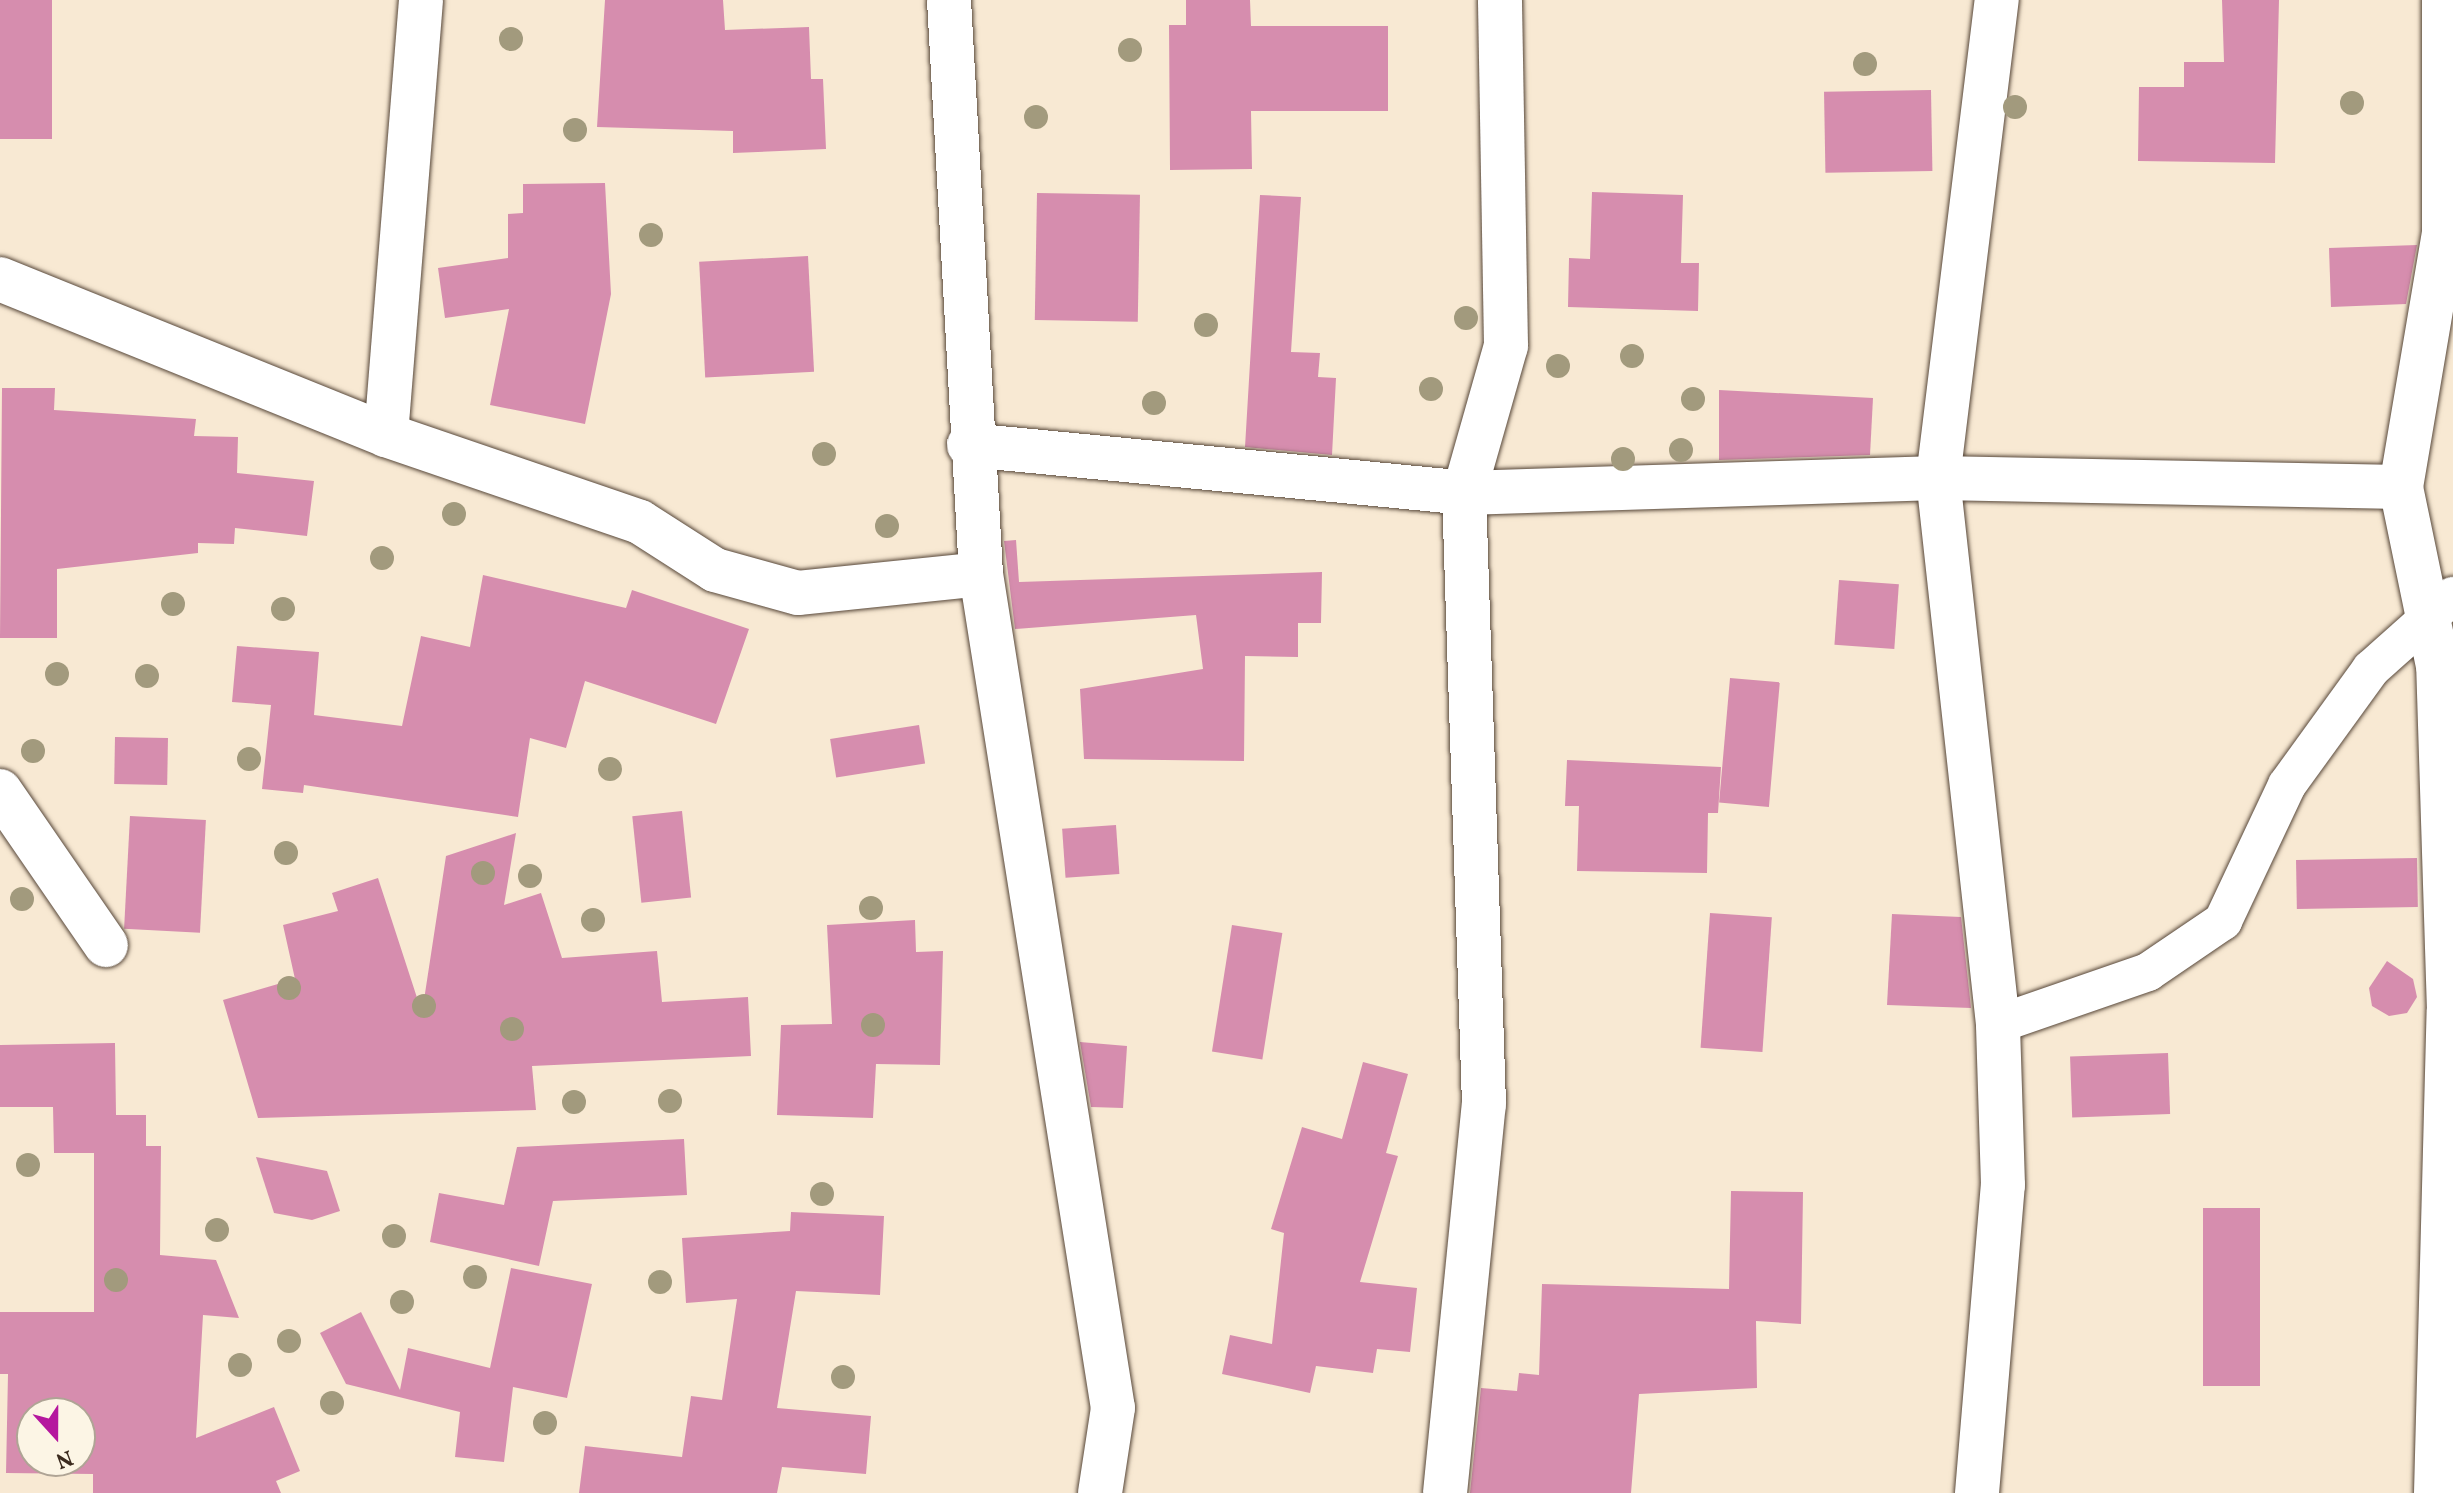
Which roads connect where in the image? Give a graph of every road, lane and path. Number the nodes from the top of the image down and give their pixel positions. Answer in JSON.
{"nodes":[{"id":1,"x":421,"y":0,"type":"edge"},
{"id":2,"x":949,"y":0,"type":"edge"},
{"id":3,"x":1500,"y":0,"type":"edge"},
{"id":4,"x":1997,"y":0,"type":"edge"},
{"id":5,"x":2444,"y":0,"type":"edge"},
{"id":6,"x":0,"y":279,"type":"edge"},
{"id":7,"x":386,"y":435,"type":"junction"},
{"id":8,"x":969,"y":445,"type":"junction"},
{"id":9,"x":1938,"y":478,"type":"junction"},
{"id":10,"x":2401,"y":487,"type":"junction"},
{"id":11,"x":1464,"y":493,"type":"junction"},
{"id":12,"x":981,"y":574,"type":"junction"},
{"id":13,"x":2453,"y":595,"type":"edge"},
{"id":14,"x":2446,"y":667,"type":"edge"},
{"id":15,"x":0,"y":791,"type":"edge"},
{"id":16,"x":106,"y":945,"type":"dead end"},
{"id":17,"x":1998,"y":1024,"type":"junction"},
{"id":18,"x":1100,"y":1493,"type":"edge"},
{"id":19,"x":1445,"y":1493,"type":"edge"},
{"id":20,"x":1977,"y":1493,"type":"edge"},
{"id":21,"x":2436,"y":1493,"type":"edge"}],
"edges":[{"from":1,"to":7,"type":"street"},
{"from":2,"to":8,"type":"street"},
{"from":3,"to":11,"type":"street"},
{"from":4,"to":9,"type":"street"},
{"from":5,"to":10,"type":"street"},
{"from":6,"to":7,"type":"street"},
{"from":7,"to":12,"type":"street"},
{"from":8,"to":11,"type":"street"},
{"from":8,"to":12,"type":"street"},
{"from":9,"to":10,"type":"street"},
{"from":9,"to":11,"type":"street"},
{"from":9,"to":17,"type":"street"},
{"from":10,"to":13,"type":"street"},
{"from":10,"to":14,"type":"street"},
{"from":11,"to":19,"type":"street"},
{"from":12,"to":18,"type":"street"},
{"from":13,"to":17,"type":"street"},
{"from":14,"to":21,"type":"street"},
{"from":15,"to":16,"type":"street"},
{"from":17,"to":20,"type":"street"}]}
